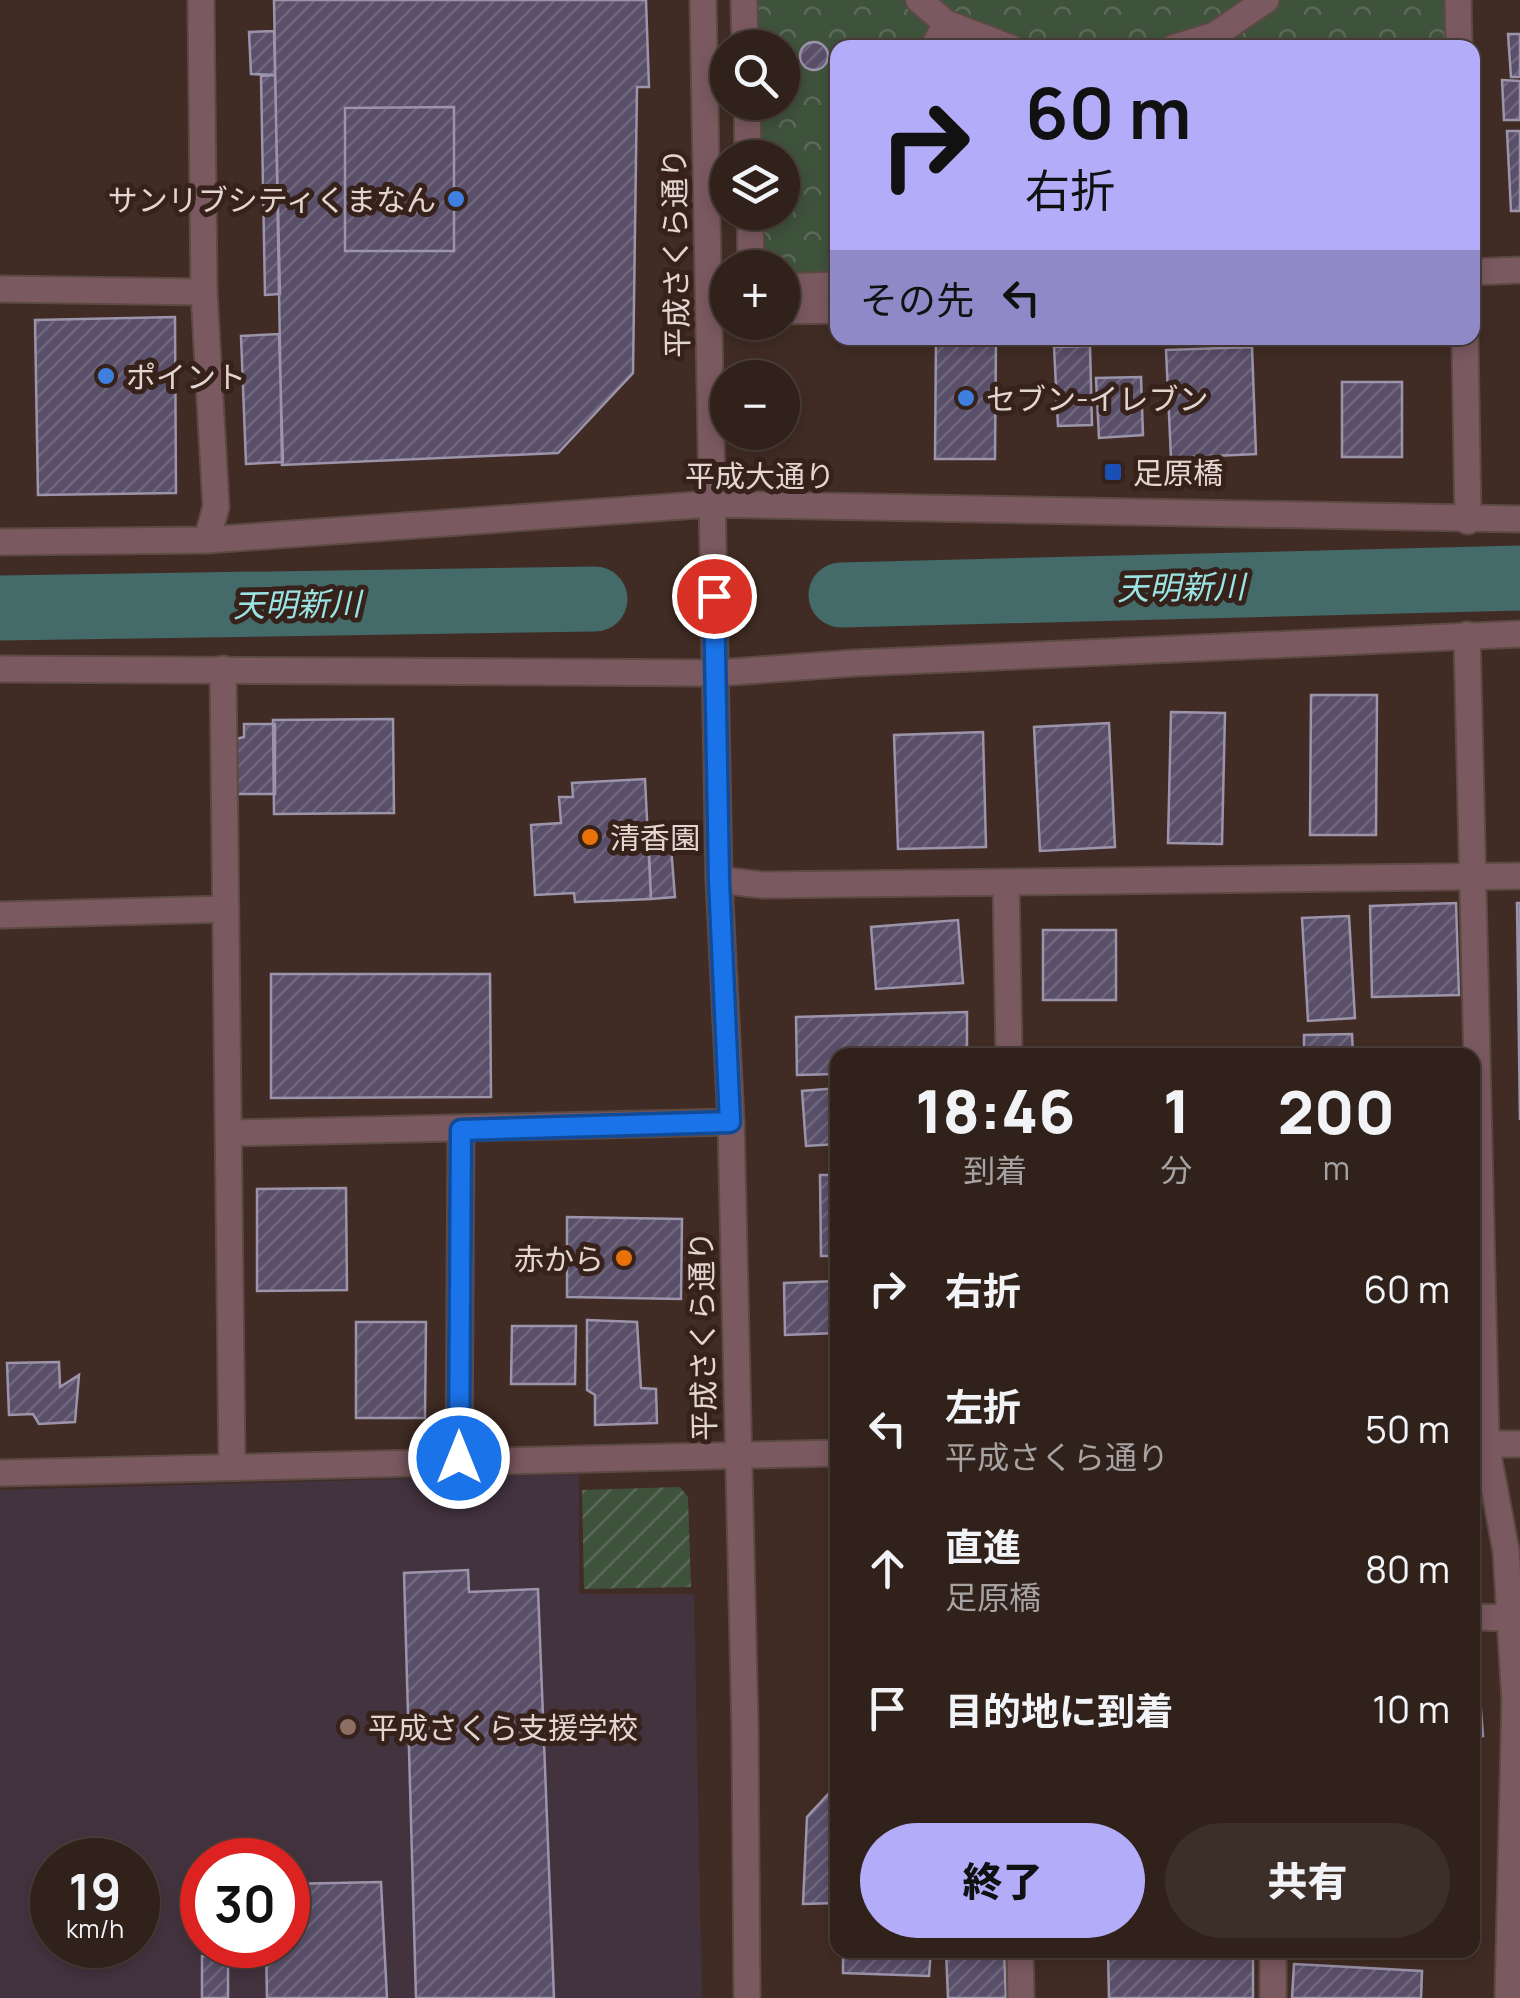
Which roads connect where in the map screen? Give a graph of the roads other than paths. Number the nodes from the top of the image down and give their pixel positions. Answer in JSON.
{"nodes":[{"id":1,"x":201,"y":0,"type":"edge"},
{"id":2,"x":703,"y":0,"type":"edge"},
{"id":3,"x":744,"y":0,"type":"edge"},
{"id":4,"x":919,"y":0,"type":"edge"},
{"id":5,"x":1266,"y":0,"type":"edge"},
{"id":6,"x":1458,"y":0,"type":"edge"},
{"id":7,"x":946,"y":23,"type":"junction"},
{"id":8,"x":745,"y":30,"type":"edge"},
{"id":9,"x":937,"y":40,"type":"edge"},
{"id":10,"x":990,"y":40,"type":"edge"},
{"id":11,"x":1199,"y":40,"type":"edge"},
{"id":12,"x":1460,"y":40,"type":"edge"},
{"id":13,"x":715,"y":250,"type":"edge"},
{"id":14,"x":1520,"y":270,"type":"edge"},
{"id":15,"x":1480,"y":272,"type":"edge"},
{"id":16,"x":830,"y":286,"type":"edge"},
{"id":17,"x":800,"y":287,"type":"edge"},
{"id":18,"x":0,"y":289,"type":"edge"},
{"id":19,"x":204,"y":292,"type":"junction"},
{"id":20,"x":830,"y":310,"type":"edge"},
{"id":21,"x":800,"y":311,"type":"edge"},
{"id":22,"x":717,"y":340,"type":"edge"},
{"id":23,"x":1465,"y":345,"type":"edge"},
{"id":24,"x":711,"y":504,"type":"junction"},
{"id":25,"x":1520,"y":519,"type":"edge"},
{"id":26,"x":1468,"y":521,"type":"junction"},
{"id":27,"x":207,"y":540,"type":"junction"},
{"id":28,"x":0,"y":542,"type":"edge"},
{"id":29,"x":1520,"y":634,"type":"edge"},
{"id":30,"x":1467,"y":636,"type":"junction"},
{"id":31,"x":0,"y":669,"type":"edge"},
{"id":32,"x":223,"y":669,"type":"junction"},
{"id":33,"x":717,"y":673,"type":"junction"},
{"id":34,"x":1520,"y":876,"type":"edge"},
{"id":35,"x":1476,"y":877,"type":"junction"},
{"id":36,"x":719,"y":880,"type":"junction"},
{"id":37,"x":1006,"y":884,"type":"junction"},
{"id":38,"x":226,"y":909,"type":"junction"},
{"id":39,"x":0,"y":915,"type":"edge"},
{"id":40,"x":1009,"y":1048,"type":"edge"},
{"id":41,"x":1477,"y":1048,"type":"edge"},
{"id":42,"x":730,"y":1122,"type":"junction"},
{"id":43,"x":461,"y":1130,"type":"junction"},
{"id":44,"x":229,"y":1133,"type":"junction"},
{"id":45,"x":1480,"y":1444,"type":"edge"},
{"id":46,"x":1520,"y":1444,"type":"edge"},
{"id":47,"x":1480,"y":1448,"type":"edge"},
{"id":48,"x":830,"y":1453,"type":"edge"},
{"id":49,"x":736,"y":1456,"type":"junction"},
{"id":50,"x":459,"y":1458,"type":"junction"},
{"id":51,"x":232,"y":1466,"type":"junction"},
{"id":52,"x":0,"y":1473,"type":"edge"},
{"id":53,"x":1480,"y":1617,"type":"edge"},
{"id":54,"x":1512,"y":1618,"type":"junction"},
{"id":55,"x":1517,"y":1841,"type":"edge"},
{"id":56,"x":1020,"y":1958,"type":"edge"},
{"id":57,"x":1273,"y":1958,"type":"edge"},
{"id":58,"x":747,"y":1998,"type":"edge"},
{"id":59,"x":1021,"y":1998,"type":"edge"},
{"id":60,"x":1273,"y":1998,"type":"edge"},
{"id":61,"x":1508,"y":1998,"type":"edge"}],
"edges":[{"from":1,"to":19,"type":"street"},
{"from":2,"to":13,"type":"street","name":"平成さくら通り"},
{"from":3,"to":8,"type":"street"},
{"from":4,"to":7,"type":"street"},
{"from":5,"to":11,"type":"street"},
{"from":6,"to":12,"type":"street"},
{"from":7,"to":9,"type":"street"},
{"from":7,"to":10,"type":"street"},
{"from":14,"to":15,"type":"street"},
{"from":16,"to":17,"type":"street"},
{"from":18,"to":19,"type":"street"},
{"from":19,"to":27,"type":"street"},
{"from":20,"to":21,"type":"street"},
{"from":22,"to":24,"type":"street","name":"平成さくら通り"},
{"from":23,"to":26,"type":"street"},
{"from":24,"to":26,"type":"street","name":"平成大通り"},
{"from":24,"to":27,"type":"street","name":"平成大通り"},
{"from":24,"to":33,"type":"street"},
{"from":25,"to":26,"type":"street","name":"平成大通り"},
{"from":27,"to":28,"type":"street","name":"平成大通り"},
{"from":29,"to":30,"type":"street"},
{"from":30,"to":33,"type":"street"},
{"from":30,"to":35,"type":"street"},
{"from":31,"to":32,"type":"street"},
{"from":32,"to":33,"type":"street"},
{"from":32,"to":38,"type":"street"},
{"from":33,"to":36,"type":"street","name":"平成さくら通り"},
{"from":34,"to":35,"type":"street"},
{"from":35,"to":37,"type":"street"},
{"from":35,"to":41,"type":"street"},
{"from":36,"to":37,"type":"street"},
{"from":36,"to":42,"type":"street","name":"平成さくら通り"},
{"from":37,"to":40,"type":"street"},
{"from":38,"to":39,"type":"street"},
{"from":38,"to":44,"type":"street"},
{"from":42,"to":43,"type":"street"},
{"from":42,"to":49,"type":"street","name":"平成さくら通り"},
{"from":43,"to":44,"type":"street"},
{"from":43,"to":50,"type":"street"},
{"from":44,"to":51,"type":"street"},
{"from":45,"to":46,"type":"street"},
{"from":47,"to":54,"type":"street"},
{"from":48,"to":49,"type":"street"},
{"from":49,"to":50,"type":"street"},
{"from":49,"to":58,"type":"street","name":"平成さくら通り"},
{"from":50,"to":51,"type":"street"},
{"from":51,"to":52,"type":"street"},
{"from":53,"to":54,"type":"street"},
{"from":54,"to":55,"type":"street"},
{"from":55,"to":61,"type":"street"},
{"from":56,"to":59,"type":"street"},
{"from":57,"to":60,"type":"street"}]}
